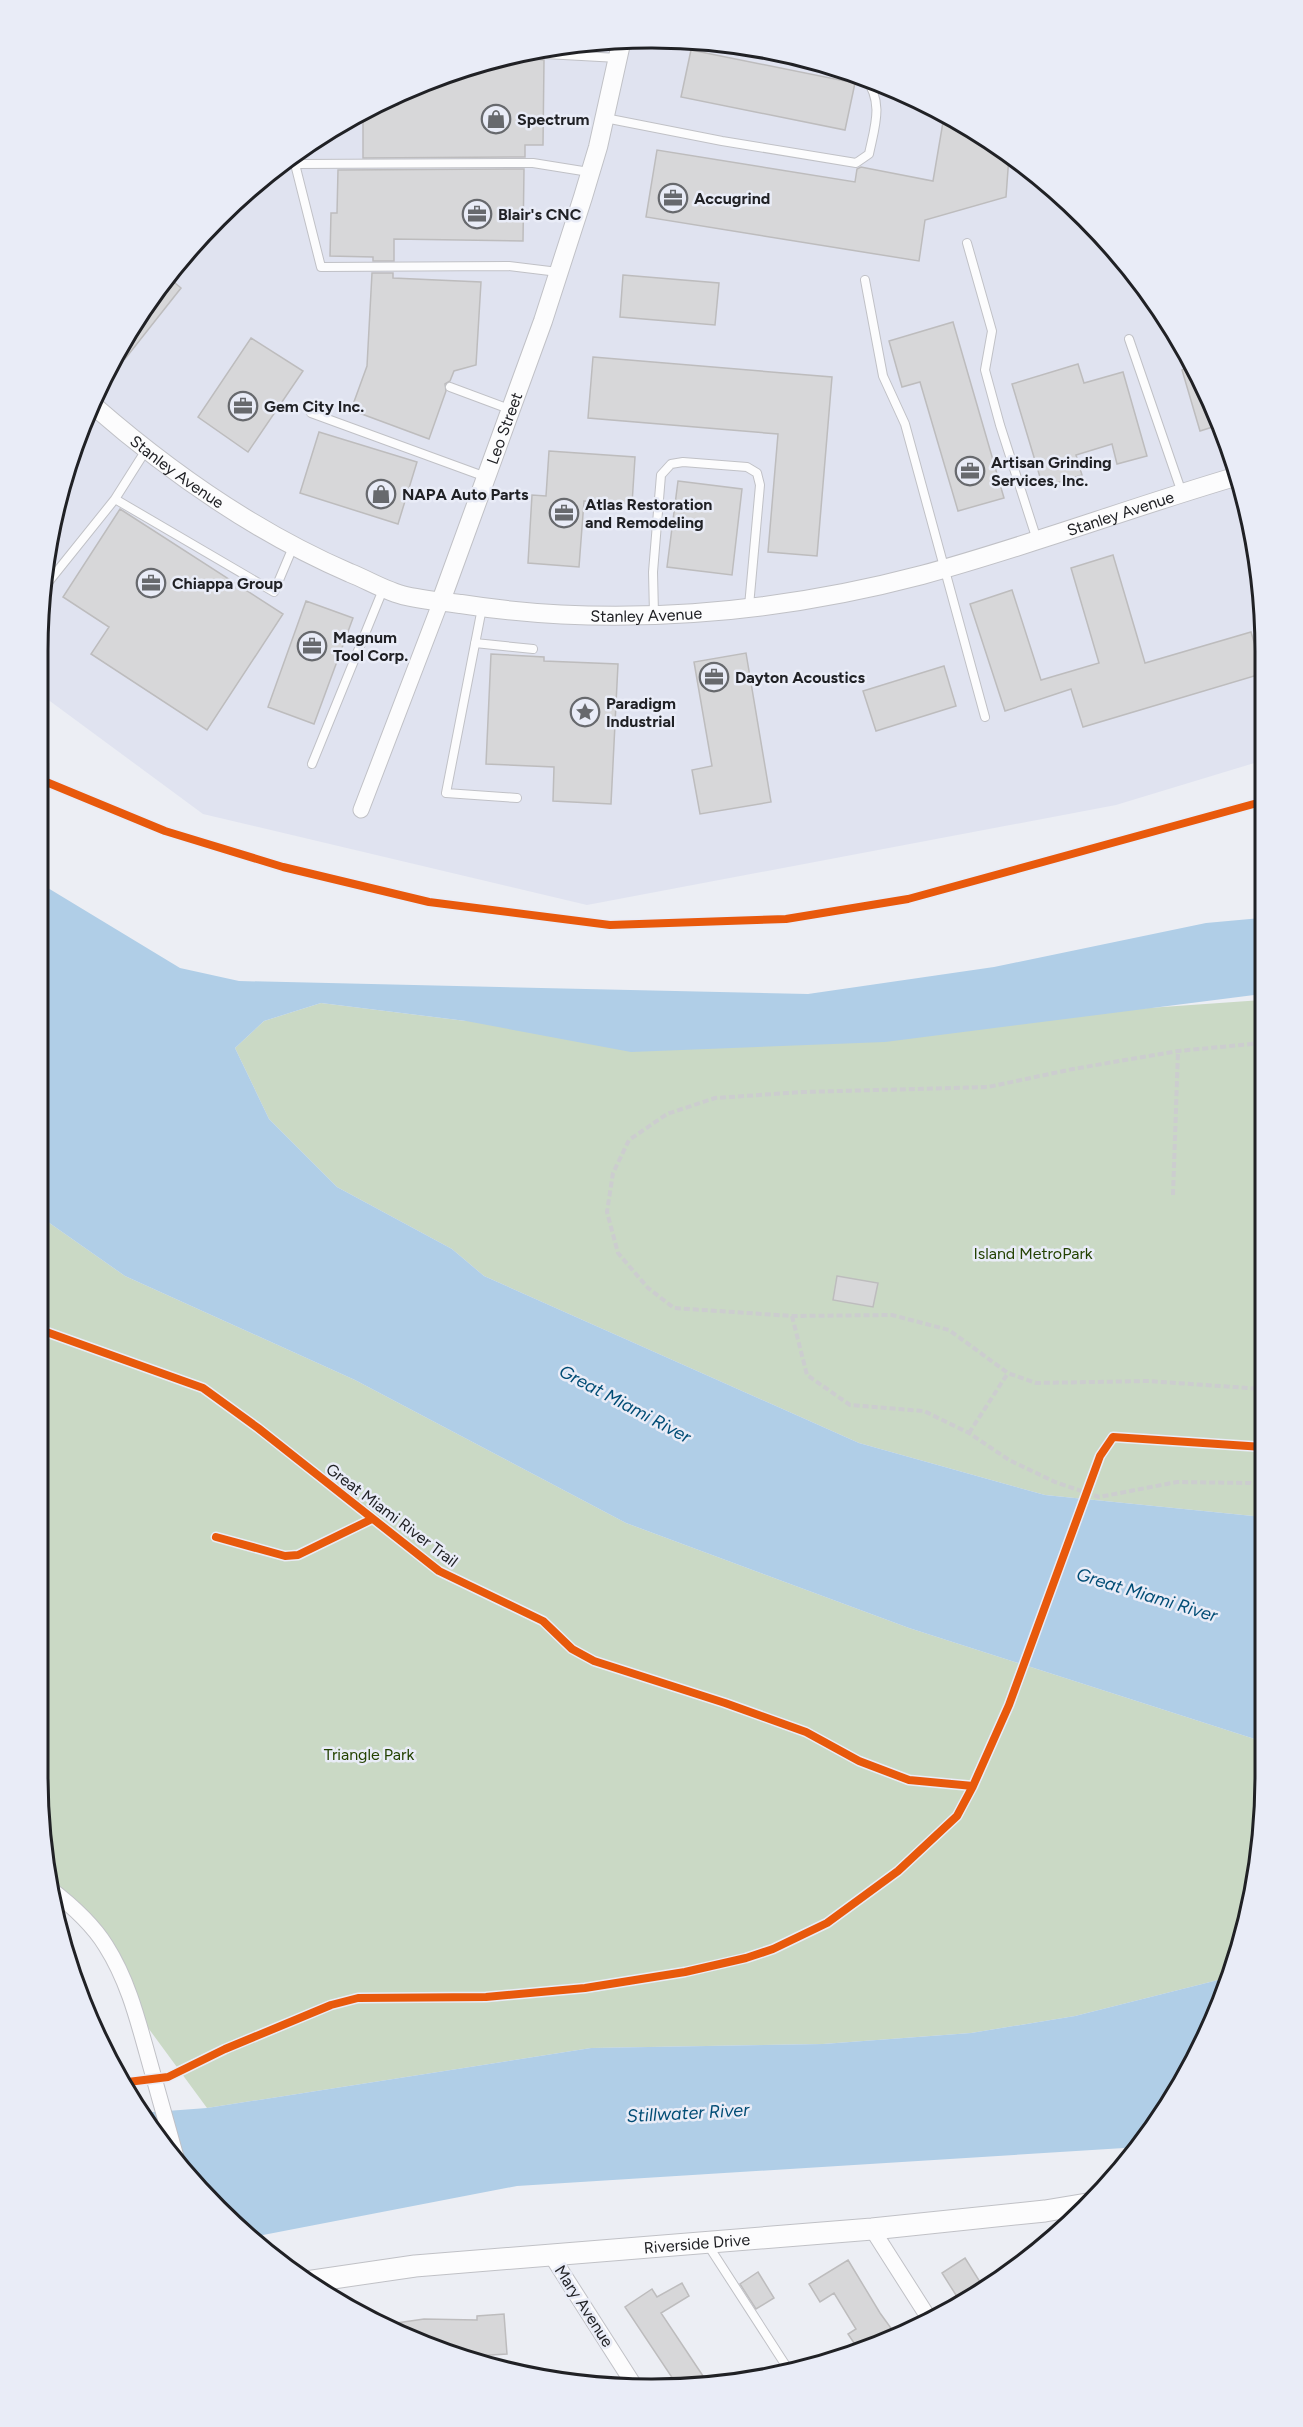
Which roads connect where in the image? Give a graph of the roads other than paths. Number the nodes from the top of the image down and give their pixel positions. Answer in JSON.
{"nodes":[{"id":1,"x":620,"y":49,"type":"edge"},
{"id":2,"x":562,"y":55,"type":"edge"},
{"id":3,"x":618,"y":58,"type":"junction"},
{"id":4,"x":873,"y":91,"type":"edge"},
{"id":5,"x":604,"y":118,"type":"junction"},
{"id":6,"x":297,"y":164,"type":"edge"},
{"id":7,"x":295,"y":165,"type":"edge"},
{"id":8,"x":590,"y":172,"type":"junction"},
{"id":9,"x":967,"y":243,"type":"dead end"},
{"id":10,"x":559,"y":272,"type":"junction"},
{"id":11,"x":865,"y":280,"type":"dead end"},
{"id":12,"x":1129,"y":339,"type":"dead end"},
{"id":13,"x":450,"y":387,"type":"dead end"},
{"id":14,"x":99,"y":410,"type":"edge"},
{"id":15,"x":511,"y":410,"type":"junction"},
{"id":16,"x":311,"y":413,"type":"dead end"},
{"id":17,"x":146,"y":450,"type":"junction"},
{"id":18,"x":486,"y":477,"type":"junction"},
{"id":19,"x":1229,"y":479,"type":"edge"},
{"id":20,"x":1182,"y":493,"type":"junction"},
{"id":21,"x":115,"y":499,"type":"junction"},
{"id":22,"x":1037,"y":540,"type":"junction"},
{"id":23,"x":294,"y":546,"type":"junction"},
{"id":24,"x":944,"y":568,"type":"junction"},
{"id":25,"x":53,"y":577,"type":"edge"},
{"id":26,"x":384,"y":587,"type":"junction"},
{"id":27,"x":441,"y":602,"type":"junction"},
{"id":28,"x":749,"y":606,"type":"junction"},
{"id":29,"x":482,"y":608,"type":"junction"},
{"id":30,"x":654,"y":614,"type":"junction"},
{"id":31,"x":475,"y":643,"type":"junction"},
{"id":32,"x":533,"y":649,"type":"dead end"},
{"id":33,"x":985,"y":717,"type":"dead end"},
{"id":34,"x":312,"y":764,"type":"dead end"},
{"id":35,"x":517,"y":798,"type":"dead end"},
{"id":36,"x":362,"y":810,"type":"dead end"},
{"id":37,"x":61,"y":1897,"type":"edge"},
{"id":38,"x":172,"y":2141,"type":"edge"},
{"id":39,"x":1073,"y":2206,"type":"edge"},
{"id":40,"x":872,"y":2229,"type":"junction"},
{"id":41,"x":707,"y":2243,"type":"junction"},
{"id":42,"x":551,"y":2255,"type":"junction"},
{"id":43,"x":321,"y":2280,"type":"edge"},
{"id":44,"x":925,"y":2313,"type":"edge"},
{"id":45,"x":784,"y":2363,"type":"edge"},
{"id":46,"x":630,"y":2378,"type":"edge"}],
"edges":[{"from":1,"to":3,"type":"street","name":"Leo Street"},
{"from":2,"to":3,"type":"lane"},
{"from":3,"to":5,"type":"street","name":"Leo Street"},
{"from":4,"to":5,"type":"lane"},
{"from":5,"to":8,"type":"street","name":"Leo Street"},
{"from":6,"to":8,"type":"lane"},
{"from":7,"to":10,"type":"lane"},
{"from":8,"to":10,"type":"street","name":"Leo Street"},
{"from":9,"to":22,"type":"lane"},
{"from":10,"to":15,"type":"street","name":"Leo Street"},
{"from":11,"to":24,"type":"lane"},
{"from":12,"to":20,"type":"lane"},
{"from":13,"to":15,"type":"lane"},
{"from":14,"to":17,"type":"street","name":"Stanley Avenue"},
{"from":15,"to":18,"type":"street","name":"Leo Street"},
{"from":16,"to":18,"type":"lane"},
{"from":17,"to":21,"type":"lane"},
{"from":17,"to":23,"type":"street","name":"Stanley Avenue"},
{"from":18,"to":27,"type":"street","name":"Leo Street"},
{"from":19,"to":20,"type":"street","name":"Stanley Avenue"},
{"from":20,"to":22,"type":"street","name":"Stanley Avenue"},
{"from":21,"to":23,"type":"lane"},
{"from":21,"to":25,"type":"lane"},
{"from":22,"to":24,"type":"street","name":"Stanley Avenue"},
{"from":23,"to":26,"type":"street","name":"Stanley Avenue"},
{"from":24,"to":28,"type":"street","name":"Stanley Avenue"},
{"from":24,"to":33,"type":"lane"},
{"from":26,"to":27,"type":"street","name":"Stanley Avenue"},
{"from":26,"to":34,"type":"lane"},
{"from":27,"to":29,"type":"street","name":"Stanley Avenue"},
{"from":27,"to":36,"type":"street","name":"Leo Street"},
{"from":28,"to":30,"type":"street","name":"Stanley Avenue"},
{"from":28,"to":30,"type":"lane"},
{"from":29,"to":30,"type":"street","name":"Stanley Avenue"},
{"from":29,"to":31,"type":"lane"},
{"from":31,"to":32,"type":"lane"},
{"from":31,"to":35,"type":"lane"},
{"from":37,"to":38,"type":"street"},
{"from":39,"to":40,"type":"main road","name":"Riverside Drive"},
{"from":40,"to":41,"type":"main road","name":"Riverside Drive"},
{"from":40,"to":44,"type":"street"},
{"from":41,"to":42,"type":"main road","name":"Riverside Drive"},
{"from":41,"to":45,"type":"lane"},
{"from":42,"to":43,"type":"main road","name":"Riverside Drive"},
{"from":42,"to":46,"type":"street","name":"Mary Avenue"}]}
